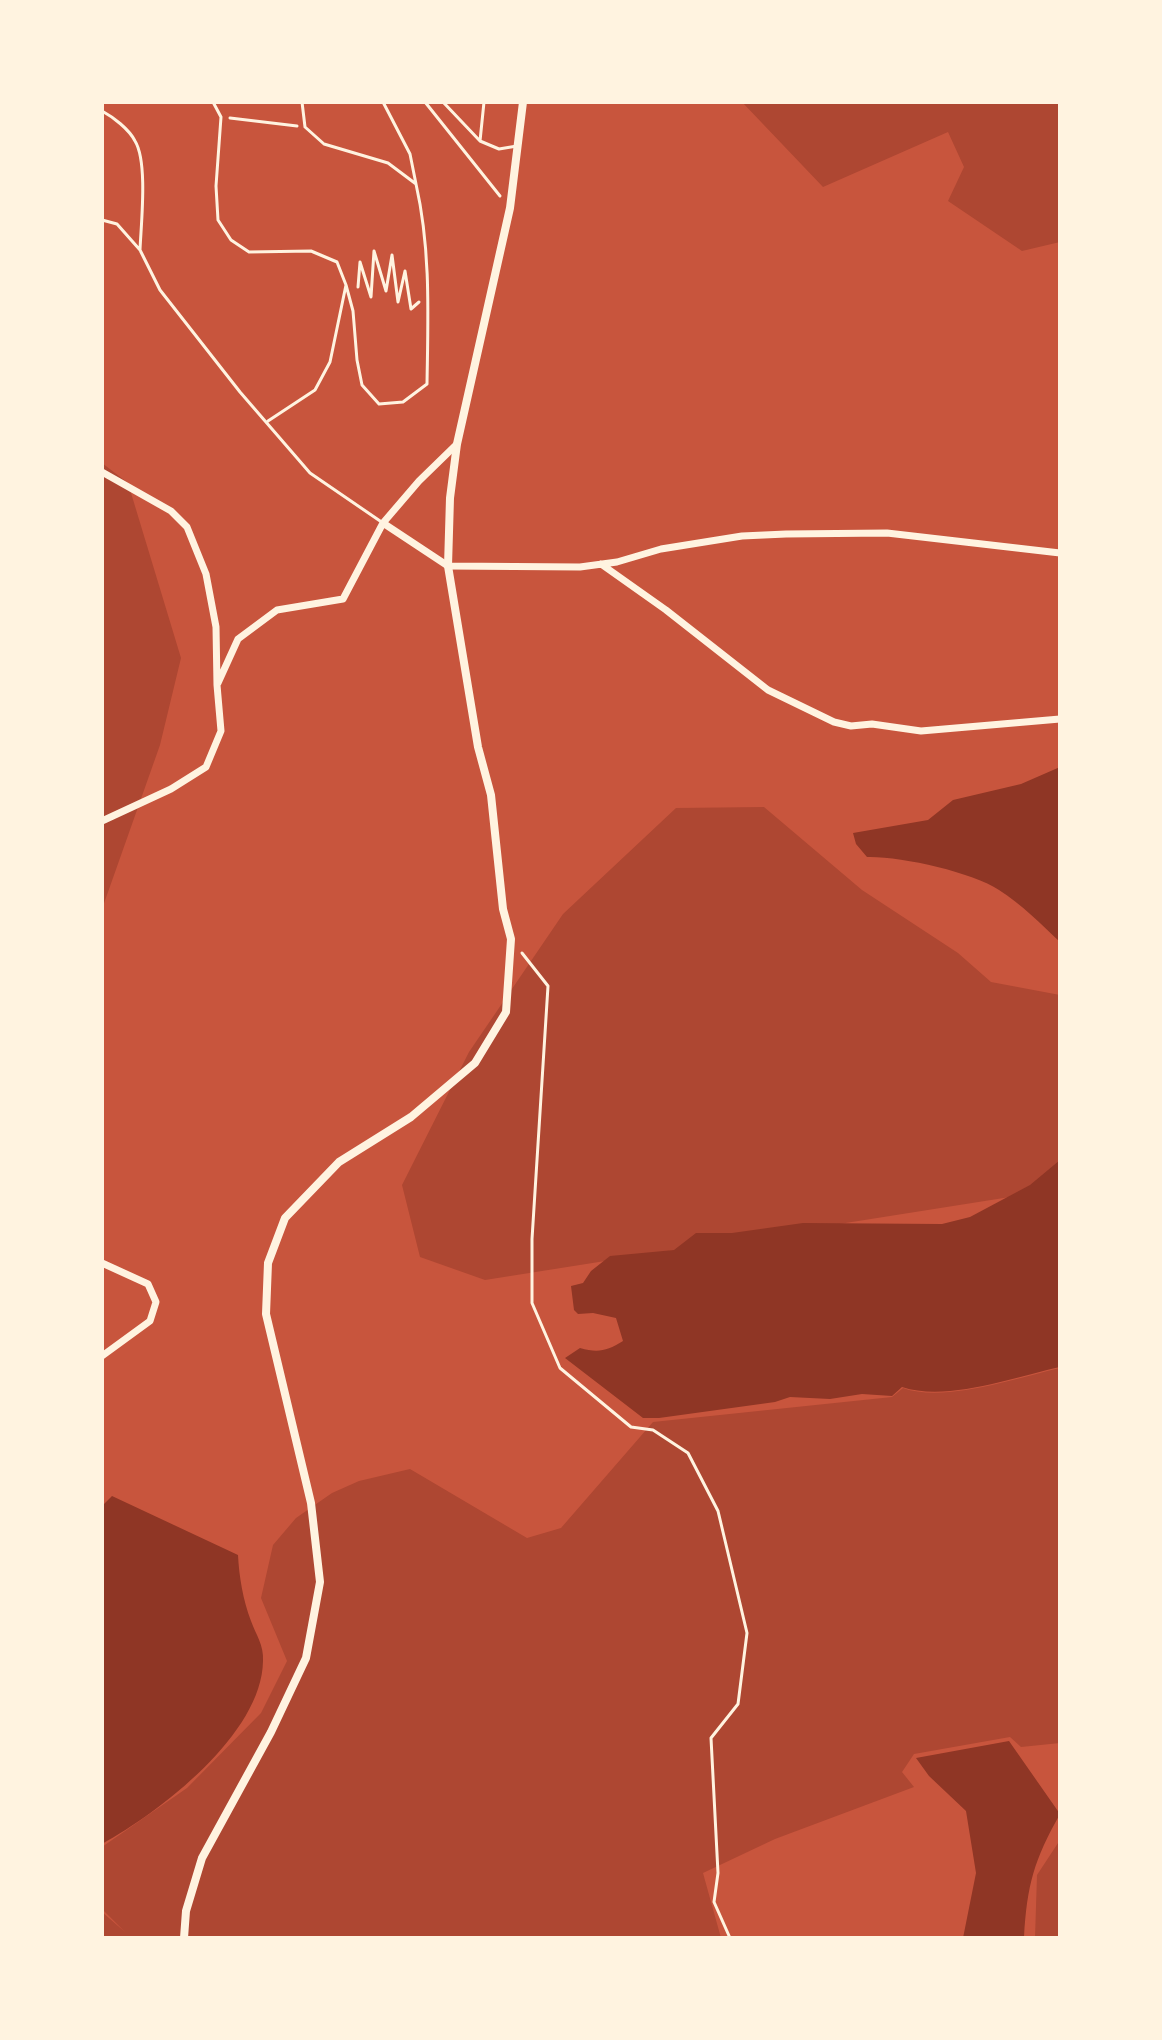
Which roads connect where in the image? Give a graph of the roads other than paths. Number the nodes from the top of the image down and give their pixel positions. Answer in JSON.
{"nodes":[{"id":1,"x":213,"y":102,"type":"edge"},
{"id":2,"x":302,"y":102,"type":"edge"},
{"id":3,"x":383,"y":102,"type":"edge"},
{"id":4,"x":484,"y":102,"type":"edge"},
{"id":5,"x":523,"y":102,"type":"edge"},
{"id":6,"x":443,"y":103,"type":"edge"},
{"id":7,"x":102,"y":111,"type":"edge"},
{"id":8,"x":480,"y":141,"type":"junction"},
{"id":9,"x":517,"y":146,"type":"junction"},
{"id":10,"x":416,"y":184,"type":"junction"},
{"id":11,"x":102,"y":220,"type":"edge"},
{"id":12,"x":140,"y":250,"type":"junction"},
{"id":13,"x":346,"y":285,"type":"junction"},
{"id":14,"x":268,"y":421,"type":"junction"},
{"id":15,"x":457,"y":444,"type":"junction"},
{"id":16,"x":102,"y":472,"type":"edge"},
{"id":17,"x":383,"y":523,"type":"junction"},
{"id":18,"x":1060,"y":553,"type":"edge"},
{"id":19,"x":601,"y":564,"type":"junction"},
{"id":20,"x":448,"y":566,"type":"junction"},
{"id":21,"x":217,"y":685,"type":"junction"},
{"id":22,"x":1060,"y":719,"type":"edge"},
{"id":23,"x":102,"y":821,"type":"edge"},
{"id":24,"x":102,"y":1263,"type":"edge"},
{"id":25,"x":102,"y":1356,"type":"edge"},
{"id":26,"x":184,"y":1938,"type":"edge"}],
"edges":[{"from":1,"to":13,"type":"lane"},
{"from":2,"to":10,"type":"lane"},
{"from":3,"to":10,"type":"lane"},
{"from":4,"to":8,"type":"lane"},
{"from":5,"to":9,"type":"street"},
{"from":6,"to":8,"type":"lane"},
{"from":7,"to":12,"type":"lane"},
{"from":8,"to":9,"type":"lane"},
{"from":9,"to":15,"type":"street"},
{"from":10,"to":13,"type":"lane"},
{"from":11,"to":12,"type":"lane"},
{"from":12,"to":14,"type":"lane"},
{"from":13,"to":14,"type":"lane"},
{"from":14,"to":17,"type":"lane"},
{"from":15,"to":17,"type":"street"},
{"from":15,"to":20,"type":"street"},
{"from":16,"to":21,"type":"street"},
{"from":17,"to":20,"type":"street"},
{"from":17,"to":21,"type":"street"},
{"from":18,"to":19,"type":"street"},
{"from":19,"to":20,"type":"street"},
{"from":19,"to":22,"type":"street"},
{"from":20,"to":26,"type":"street"},
{"from":21,"to":23,"type":"street"},
{"from":24,"to":25,"type":"street"}]}
